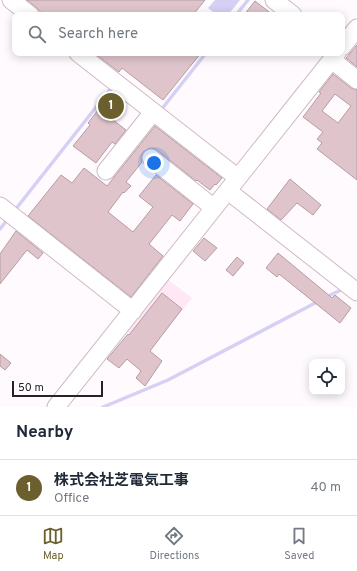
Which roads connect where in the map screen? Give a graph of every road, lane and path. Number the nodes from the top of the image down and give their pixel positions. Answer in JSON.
{"nodes":[{"id":1,"x":11,"y":0,"type":"edge"},
{"id":2,"x":274,"y":0,"type":"edge"},
{"id":3,"x":26,"y":12,"type":"edge"},
{"id":4,"x":289,"y":12,"type":"edge"},
{"id":5,"x":357,"y":28,"type":"edge"},
{"id":6,"x":345,"y":43,"type":"edge"},
{"id":7,"x":82,"y":56,"type":"edge"},
{"id":8,"x":335,"y":56,"type":"edge"},
{"id":9,"x":339,"y":56,"type":"edge"},
{"id":10,"x":357,"y":80,"type":"edge"},
{"id":11,"x":153,"y":112,"type":"junction"},
{"id":12,"x":151,"y":158,"type":"dead end"},
{"id":13,"x":106,"y":171,"type":"dead end"},
{"id":14,"x":233,"y":185,"type":"junction"},
{"id":15,"x":0,"y":206,"type":"edge"},
{"id":16,"x":214,"y":208,"type":"junction"},
{"id":17,"x":357,"y":292,"type":"edge"},
{"id":18,"x":133,"y":311,"type":"junction"},
{"id":19,"x":56,"y":407,"type":"edge"}],
"edges":[{"from":1,"to":3,"type":"street"},
{"from":2,"to":4,"type":"street"},
{"from":5,"to":6,"type":"street"},
{"from":7,"to":11,"type":"street"},
{"from":8,"to":14,"type":"street"},
{"from":9,"to":10,"type":"street"},
{"from":11,"to":13,"type":"street"},
{"from":11,"to":14,"type":"street"},
{"from":12,"to":16,"type":"street"},
{"from":14,"to":16,"type":"street"},
{"from":14,"to":17,"type":"street"},
{"from":15,"to":18,"type":"street"},
{"from":16,"to":18,"type":"street"},
{"from":18,"to":19,"type":"street"}]}
